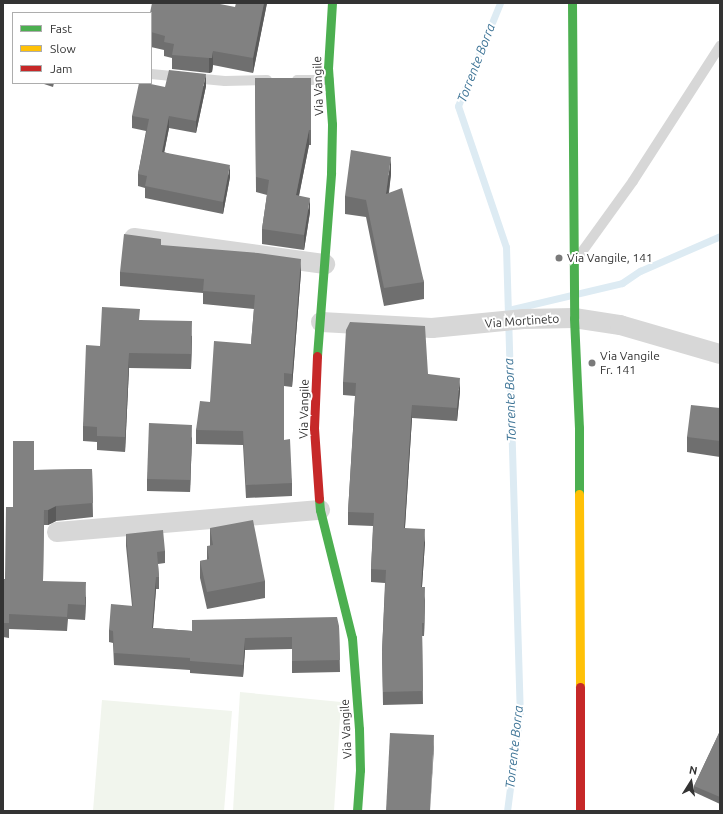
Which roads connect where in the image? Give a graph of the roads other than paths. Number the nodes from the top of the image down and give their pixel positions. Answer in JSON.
{"nodes":[{"id":1,"x":332,"y":3,"type":"edge"},
{"id":2,"x":572,"y":3,"type":"edge"},
{"id":3,"x":720,"y":46,"type":"edge"},
{"id":4,"x":152,"y":74,"type":"edge"},
{"id":5,"x":329,"y":80,"type":"junction"},
{"id":6,"x":132,"y":237,"type":"edge"},
{"id":7,"x":575,"y":261,"type":"junction"},
{"id":8,"x":325,"y":264,"type":"junction"},
{"id":9,"x":574,"y":318,"type":"junction"},
{"id":10,"x":321,"y":322,"type":"junction"},
{"id":11,"x":720,"y":354,"type":"edge"},
{"id":12,"x":320,"y":510,"type":"junction"},
{"id":13,"x":57,"y":532,"type":"dead end"},
{"id":14,"x":357,"y":811,"type":"edge"},
{"id":15,"x":580,"y":811,"type":"edge"}],
"edges":[{"from":1,"to":5,"type":"street","name":"Via Vangile"},
{"from":2,"to":7,"type":"street"},
{"from":3,"to":7,"type":"lane"},
{"from":4,"to":5,"type":"lane"},
{"from":5,"to":8,"type":"street","name":"Via Vangile"},
{"from":6,"to":8,"type":"street"},
{"from":7,"to":9,"type":"street"},
{"from":8,"to":10,"type":"street","name":"Via Vangile"},
{"from":9,"to":10,"type":"street","name":"Via Mortineto"},
{"from":9,"to":11,"type":"street","name":"Via Mortineto"},
{"from":9,"to":15,"type":"street"},
{"from":10,"to":12,"type":"street","name":"Via Vangile"},
{"from":12,"to":13,"type":"street"},
{"from":12,"to":14,"type":"street","name":"Via Vangile"}]}
